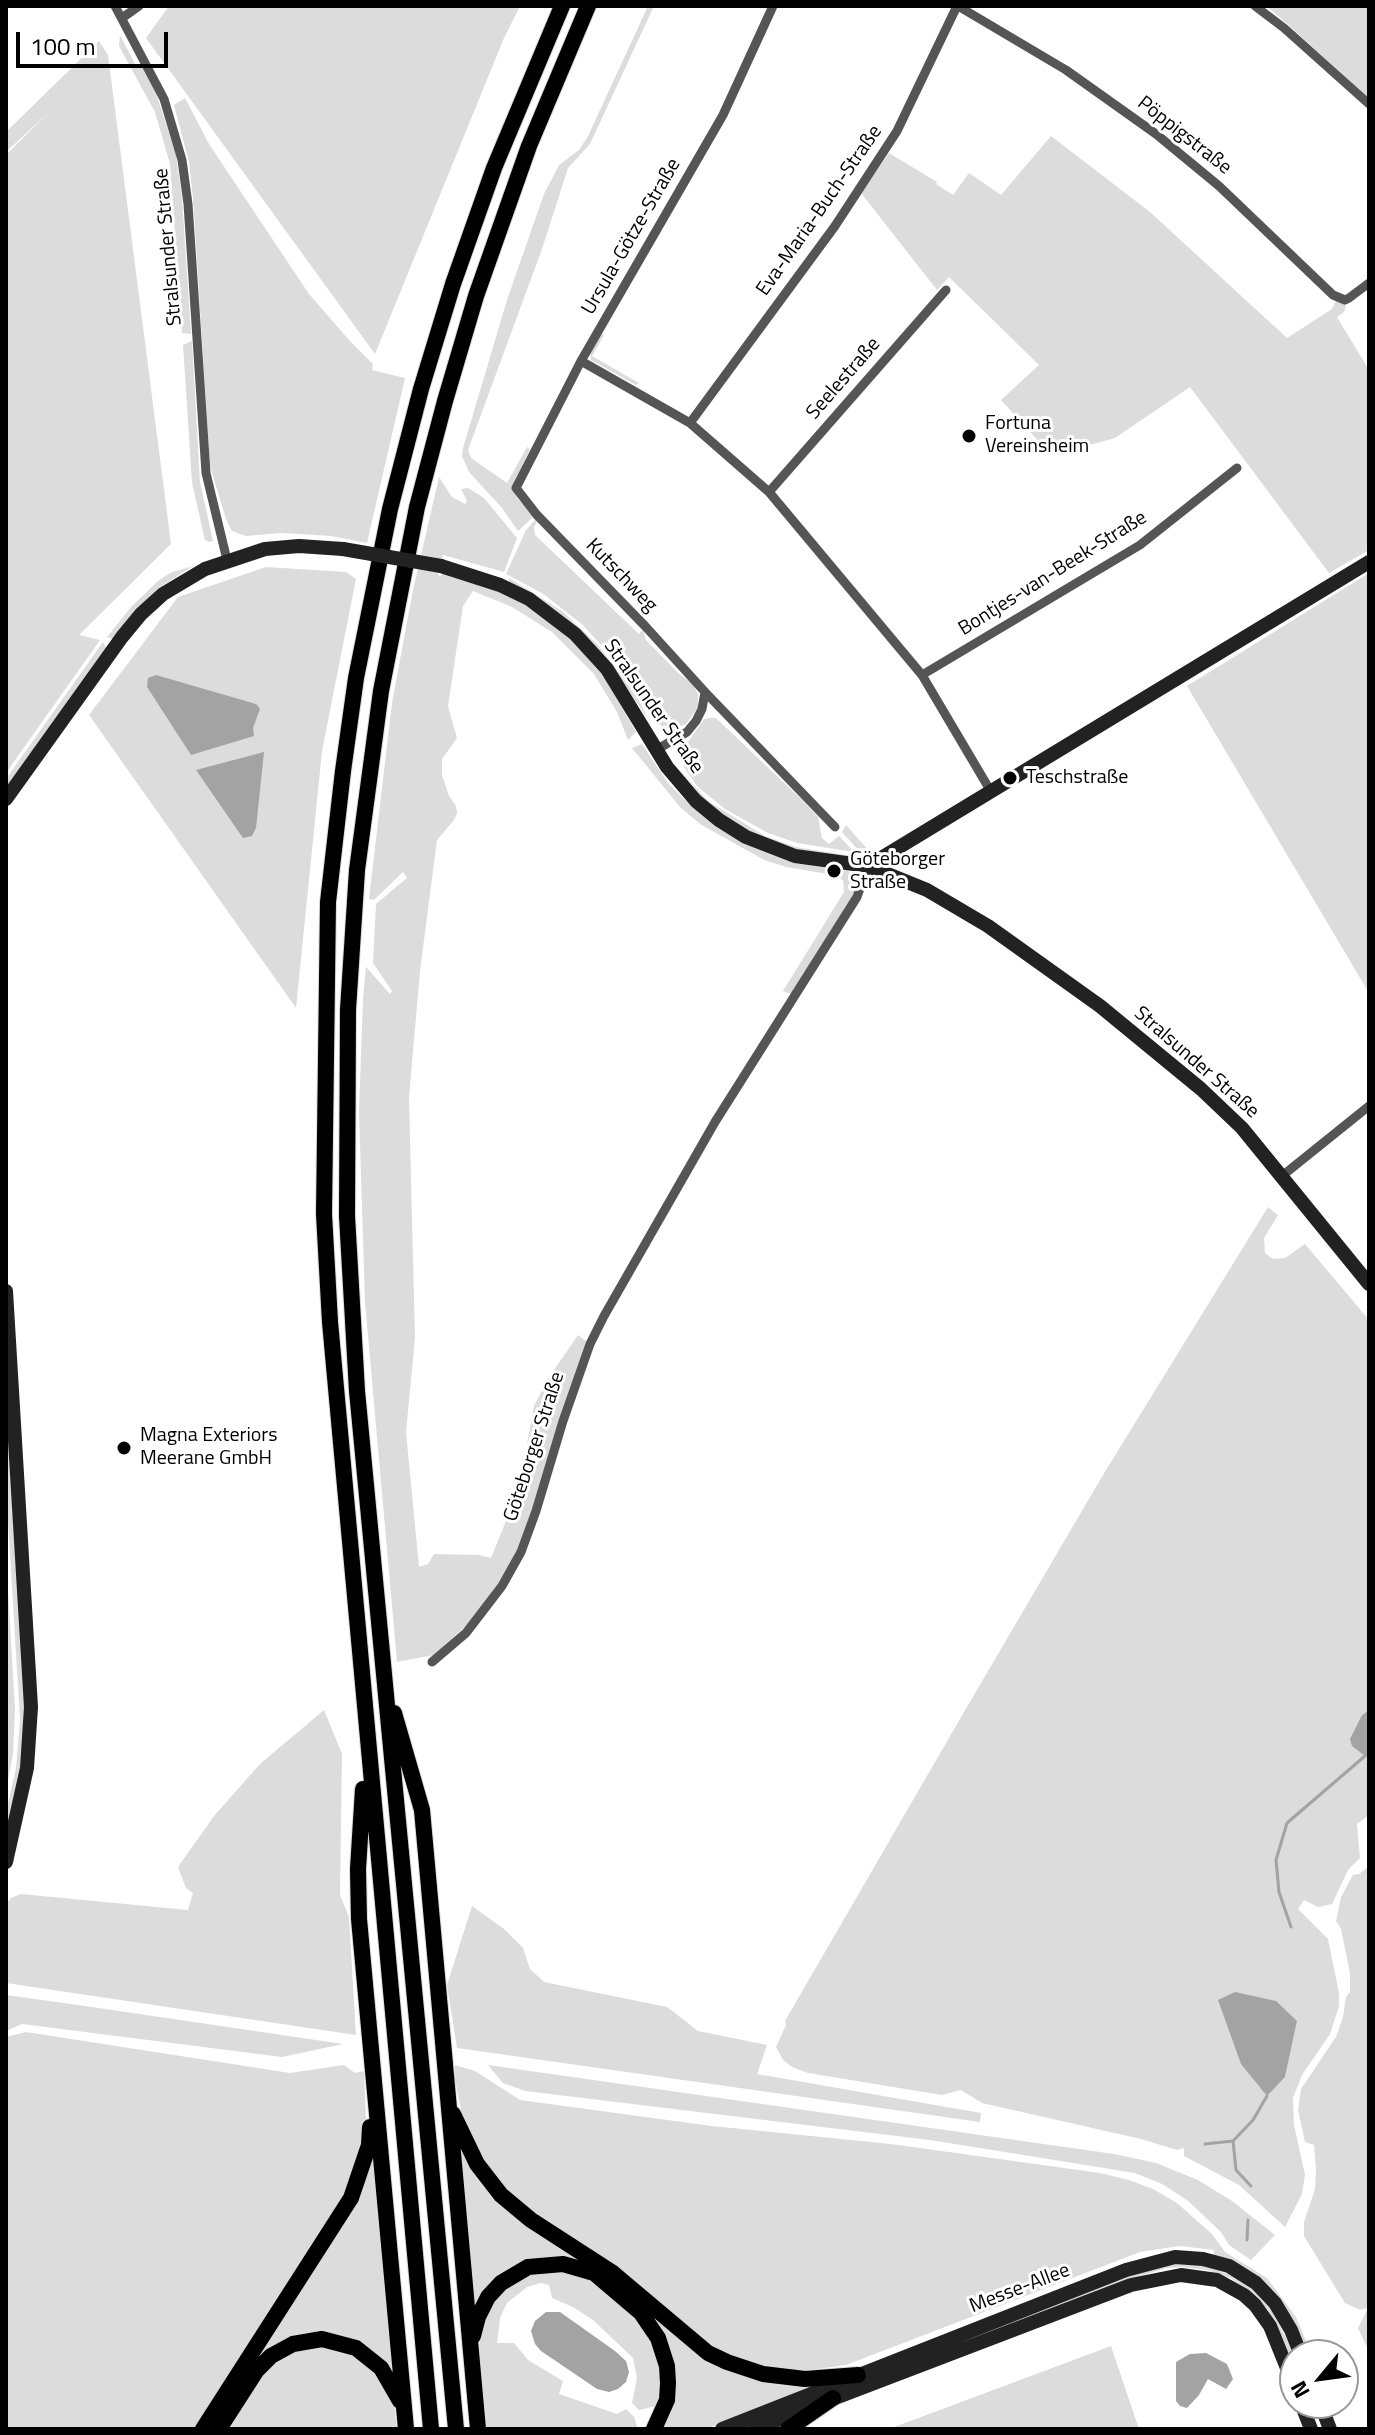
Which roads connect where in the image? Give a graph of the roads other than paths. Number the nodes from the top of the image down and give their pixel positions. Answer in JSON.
{"nodes":[{"id":1,"x":115,"y":6,"type":"edge"},
{"id":2,"x":139,"y":6,"type":"edge"},
{"id":3,"x":562,"y":6,"type":"edge"},
{"id":4,"x":588,"y":6,"type":"edge"},
{"id":5,"x":773,"y":6,"type":"edge"},
{"id":6,"x":957,"y":6,"type":"edge"},
{"id":7,"x":1255,"y":6,"type":"edge"},
{"id":8,"x":122,"y":18,"type":"junction"},
{"id":9,"x":1369,"y":104,"type":"edge"},
{"id":10,"x":1369,"y":283,"type":"edge"},
{"id":11,"x":946,"y":290,"type":"dead end"},
{"id":12,"x":581,"y":361,"type":"junction"},
{"id":13,"x":690,"y":423,"type":"junction"},
{"id":14,"x":1237,"y":468,"type":"dead end"},
{"id":15,"x":517,"y":483,"type":"joint"},
{"id":16,"x":769,"y":492,"type":"junction"},
{"id":17,"x":227,"y":560,"type":"junction"},
{"id":18,"x":1369,"y":562,"type":"edge"},
{"id":19,"x":922,"y":675,"type":"junction"},
{"id":20,"x":705,"y":692,"type":"junction"},
{"id":21,"x":656,"y":750,"type":"junction"},
{"id":22,"x":990,"y":790,"type":"junction"},
{"id":23,"x":6,"y":799,"type":"edge"},
{"id":24,"x":835,"y":827,"type":"dead end"},
{"id":25,"x":868,"y":866,"type":"junction"},
{"id":26,"x":1369,"y":1106,"type":"edge"},
{"id":27,"x":1282,"y":1176,"type":"junction"},
{"id":28,"x":1369,"y":1284,"type":"edge"},
{"id":29,"x":6,"y":1291,"type":"edge"},
{"id":30,"x":432,"y":1662,"type":"dead end"},
{"id":31,"x":384,"y":1680,"type":"junction"},
{"id":32,"x":367,"y":1747,"type":"junction"},
{"id":33,"x":6,"y":1862,"type":"edge"},
{"id":34,"x":373,"y":2085,"type":"junction"},
{"id":35,"x":446,"y":2097,"type":"junction"},
{"id":36,"x":1295,"y":2339,"type":"edge"},
{"id":37,"x":1279,"y":2347,"type":"edge"},
{"id":38,"x":470,"y":2353,"type":"junction"},
{"id":39,"x":858,"y":2375,"type":"junction"},
{"id":40,"x":833,"y":2398,"type":"junction"},
{"id":41,"x":405,"y":2409,"type":"junction"},
{"id":42,"x":203,"y":2429,"type":"edge"},
{"id":43,"x":219,"y":2429,"type":"edge"},
{"id":44,"x":406,"y":2429,"type":"edge"},
{"id":45,"x":431,"y":2429,"type":"edge"},
{"id":46,"x":456,"y":2429,"type":"edge"},
{"id":47,"x":478,"y":2429,"type":"edge"},
{"id":48,"x":654,"y":2429,"type":"edge"},
{"id":49,"x":722,"y":2429,"type":"edge"},
{"id":50,"x":754,"y":2429,"type":"edge"},
{"id":51,"x":788,"y":2429,"type":"edge"}],
"edges":[{"from":1,"to":8,"type":"street","name":"Stralsunder Straße"},
{"from":2,"to":8,"type":"street"},
{"from":3,"to":32,"type":"highway"},
{"from":4,"to":31,"type":"highway"},
{"from":5,"to":12,"type":"street","name":"Ursula-Götze-Straße"},
{"from":6,"to":10,"type":"street","name":"Pöppigstraße"},
{"from":6,"to":13,"type":"street","name":"Eva-Maria-Buch-Straße"},
{"from":7,"to":9,"type":"street"},
{"from":8,"to":17,"type":"street","name":"Stralsunder Straße"},
{"from":11,"to":16,"type":"street","name":"Seelestraße"},
{"from":12,"to":13,"type":"street"},
{"from":12,"to":15,"type":"street","name":"Ursula-Götze-Straße"},
{"from":13,"to":16,"type":"street"},
{"from":14,"to":19,"type":"street","name":"Bontjes-van-Beek-Straße"},
{"from":15,"to":20,"type":"street","name":"Kutschweg"},
{"from":16,"to":19,"type":"street"},
{"from":17,"to":21,"type":"street","name":"Stralsunder Straße","bridge":true},
{"from":17,"to":23,"type":"street"},
{"from":18,"to":22,"type":"street"},
{"from":19,"to":22,"type":"street"},
{"from":20,"to":21,"type":"street"},
{"from":20,"to":24,"type":"street","name":"Kutschweg"},
{"from":21,"to":25,"type":"street","name":"Stralsunder Straße"},
{"from":22,"to":25,"type":"street"},
{"from":25,"to":27,"type":"street","name":"Stralsunder Straße"},
{"from":25,"to":30,"type":"street","name":"Göteborger Straße"},
{"from":26,"to":27,"type":"street"},
{"from":27,"to":28,"type":"street","name":"Stralsunder Straße"},
{"from":29,"to":33,"type":"street"},
{"from":31,"to":35,"type":"highway"},
{"from":31,"to":46,"type":"highway"},
{"from":32,"to":34,"type":"highway"},
{"from":32,"to":45,"type":"highway"},
{"from":34,"to":41,"type":"highway"},
{"from":34,"to":42,"type":"highway"},
{"from":35,"to":38,"type":"highway"},
{"from":35,"to":39,"type":"highway"},
{"from":36,"to":39,"type":"street","name":"Messe-Allee"},
{"from":37,"to":40,"type":"street","name":"Messe-Allee"},
{"from":38,"to":47,"type":"highway"},
{"from":38,"to":48,"type":"highway"},
{"from":39,"to":49,"type":"street","name":"Messe-Allee"},
{"from":40,"to":50,"type":"street","name":"Messe-Allee"},
{"from":40,"to":51,"type":"highway"},
{"from":41,"to":43,"type":"highway"},
{"from":41,"to":44,"type":"highway"}]}
